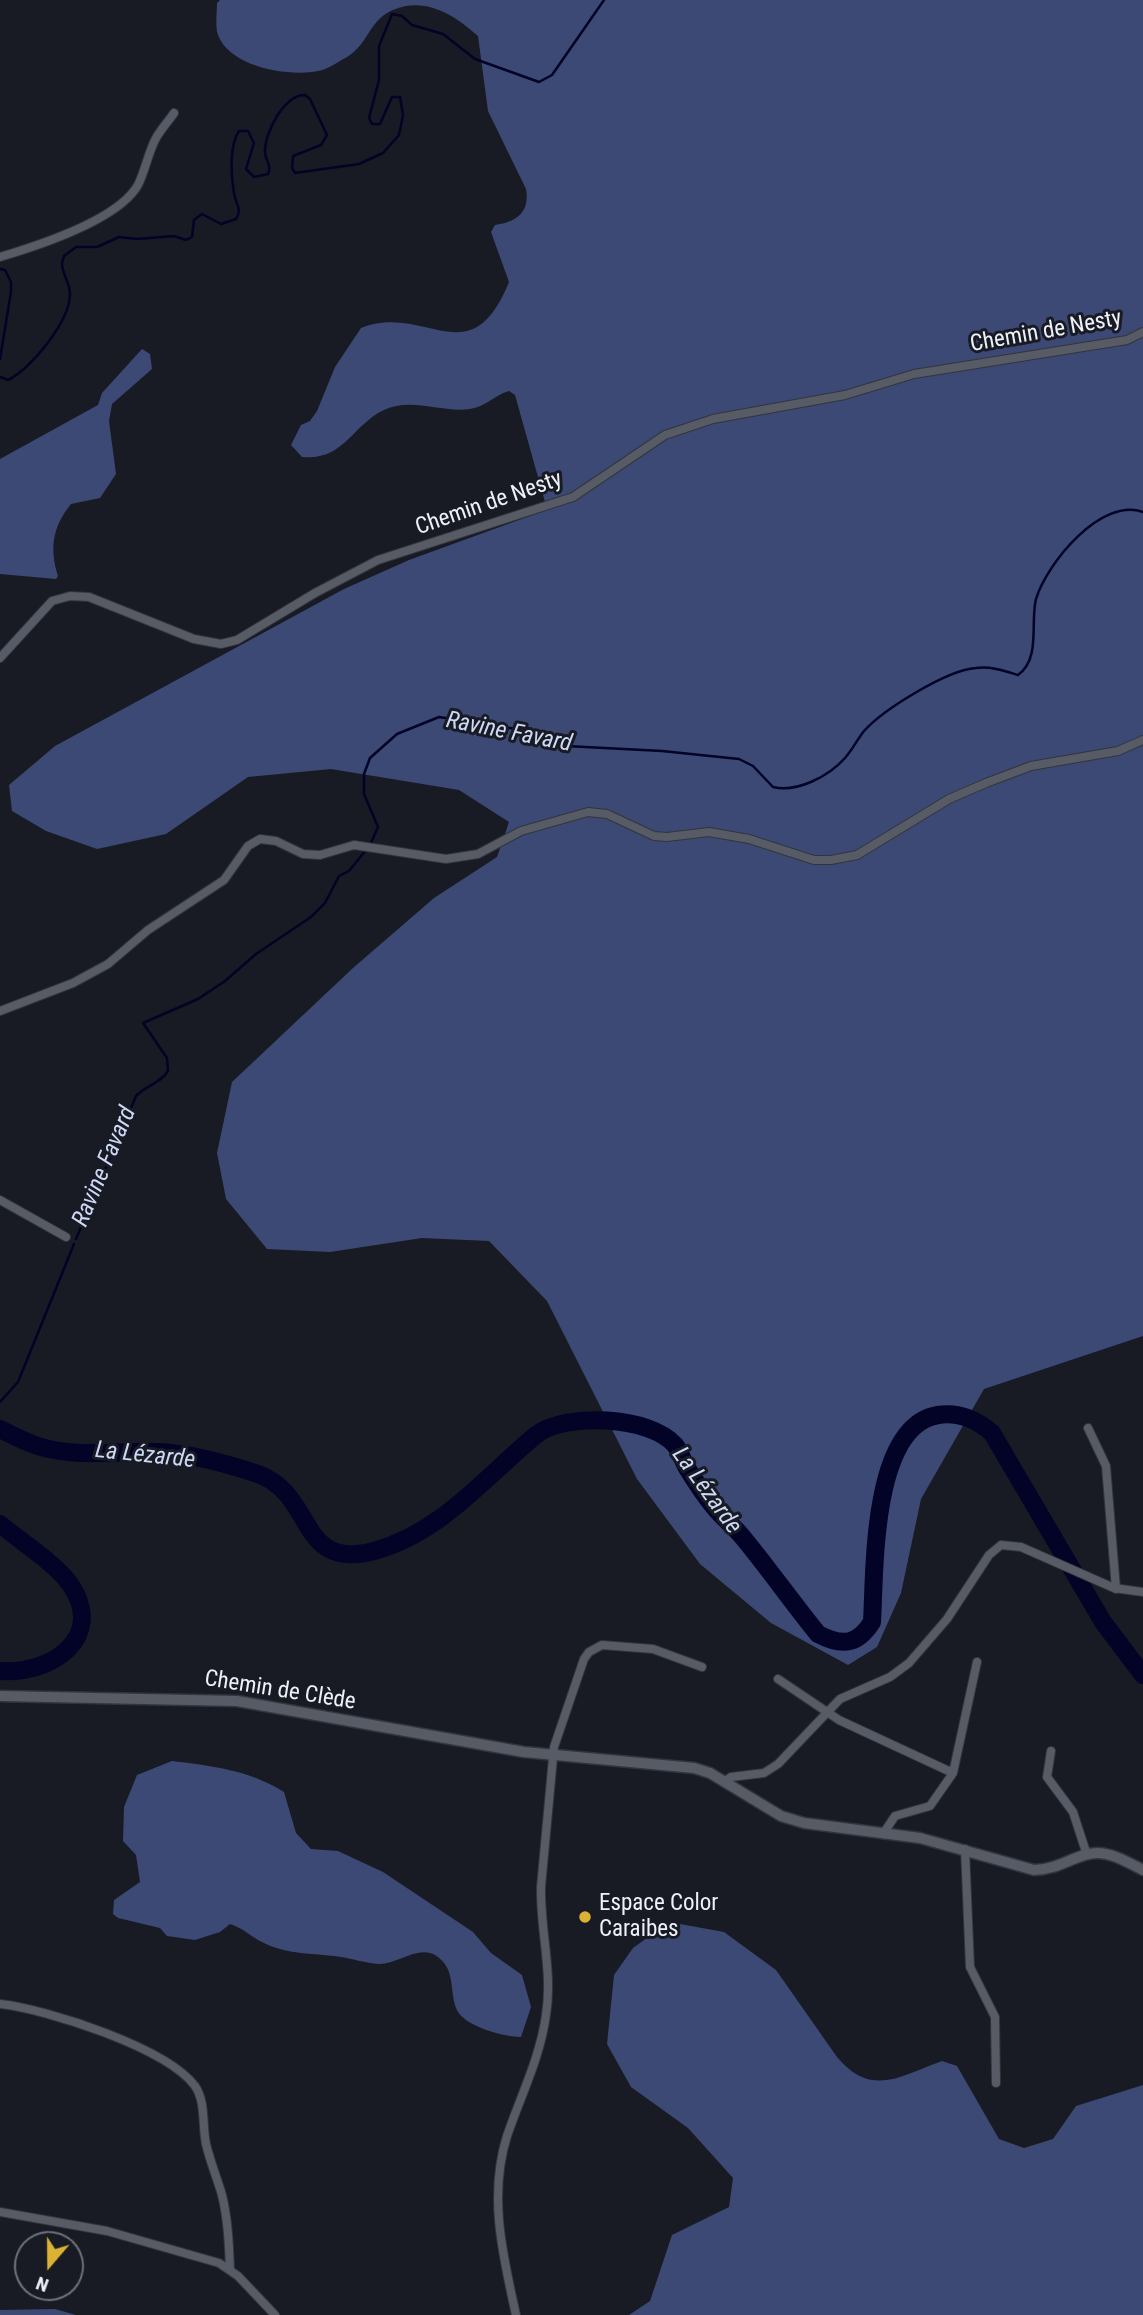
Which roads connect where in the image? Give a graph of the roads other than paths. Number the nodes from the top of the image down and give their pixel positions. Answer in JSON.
{"nodes":[{"id":1,"x":174,"y":113,"type":"dead end"},
{"id":2,"x":0,"y":257,"type":"edge"},
{"id":3,"x":1143,"y":332,"type":"edge"},
{"id":4,"x":0,"y":658,"type":"edge"},
{"id":5,"x":1143,"y":740,"type":"edge"},
{"id":6,"x":0,"y":1011,"type":"edge"},
{"id":7,"x":0,"y":1200,"type":"edge"},
{"id":8,"x":66,"y":1237,"type":"dead end"},
{"id":9,"x":1088,"y":1428,"type":"dead end"},
{"id":10,"x":1116,"y":1589,"type":"junction"},
{"id":11,"x":1143,"y":1592,"type":"edge"},
{"id":12,"x":976,"y":1662,"type":"dead end"},
{"id":13,"x":702,"y":1667,"type":"dead end"},
{"id":14,"x":778,"y":1679,"type":"dead end"},
{"id":15,"x":0,"y":1696,"type":"edge"},
{"id":16,"x":826,"y":1713,"type":"junction"},
{"id":17,"x":1051,"y":1751,"type":"dead end"},
{"id":18,"x":552,"y":1756,"type":"junction"},
{"id":19,"x":953,"y":1773,"type":"junction"},
{"id":20,"x":725,"y":1781,"type":"junction"},
{"id":21,"x":883,"y":1834,"type":"junction"},
{"id":22,"x":965,"y":1849,"type":"junction"},
{"id":23,"x":1087,"y":1855,"type":"junction"},
{"id":24,"x":1143,"y":1870,"type":"edge"},
{"id":25,"x":0,"y":2004,"type":"edge"},
{"id":26,"x":996,"y":2083,"type":"dead end"},
{"id":27,"x":0,"y":2212,"type":"edge"},
{"id":28,"x":230,"y":2270,"type":"junction"},
{"id":29,"x":275,"y":2315,"type":"edge"},
{"id":30,"x":516,"y":2315,"type":"edge"}],
"edges":[{"from":1,"to":2,"type":"street"},
{"from":3,"to":4,"type":"street","name":"Chemin de Nesty"},
{"from":5,"to":6,"type":"street"},
{"from":7,"to":8,"type":"street"},
{"from":9,"to":10,"type":"street"},
{"from":10,"to":11,"type":"street"},
{"from":10,"to":16,"type":"street"},
{"from":12,"to":19,"type":"street"},
{"from":13,"to":18,"type":"street"},
{"from":14,"to":16,"type":"street"},
{"from":15,"to":18,"type":"main road","name":"Chemin de Clède"},
{"from":16,"to":19,"type":"street"},
{"from":16,"to":20,"type":"street"},
{"from":17,"to":23,"type":"street"},
{"from":18,"to":20,"type":"main road","name":"Chemin de Clède"},
{"from":18,"to":30,"type":"street"},
{"from":19,"to":21,"type":"street"},
{"from":20,"to":21,"type":"main road","name":"Chemin de Clède"},
{"from":21,"to":22,"type":"main road","name":"Chemin de Clède"},
{"from":22,"to":23,"type":"main road","name":"Chemin de Clède"},
{"from":22,"to":26,"type":"street"},
{"from":23,"to":24,"type":"main road"},
{"from":25,"to":28,"type":"street"},
{"from":27,"to":28,"type":"street"},
{"from":28,"to":29,"type":"street"}]}
